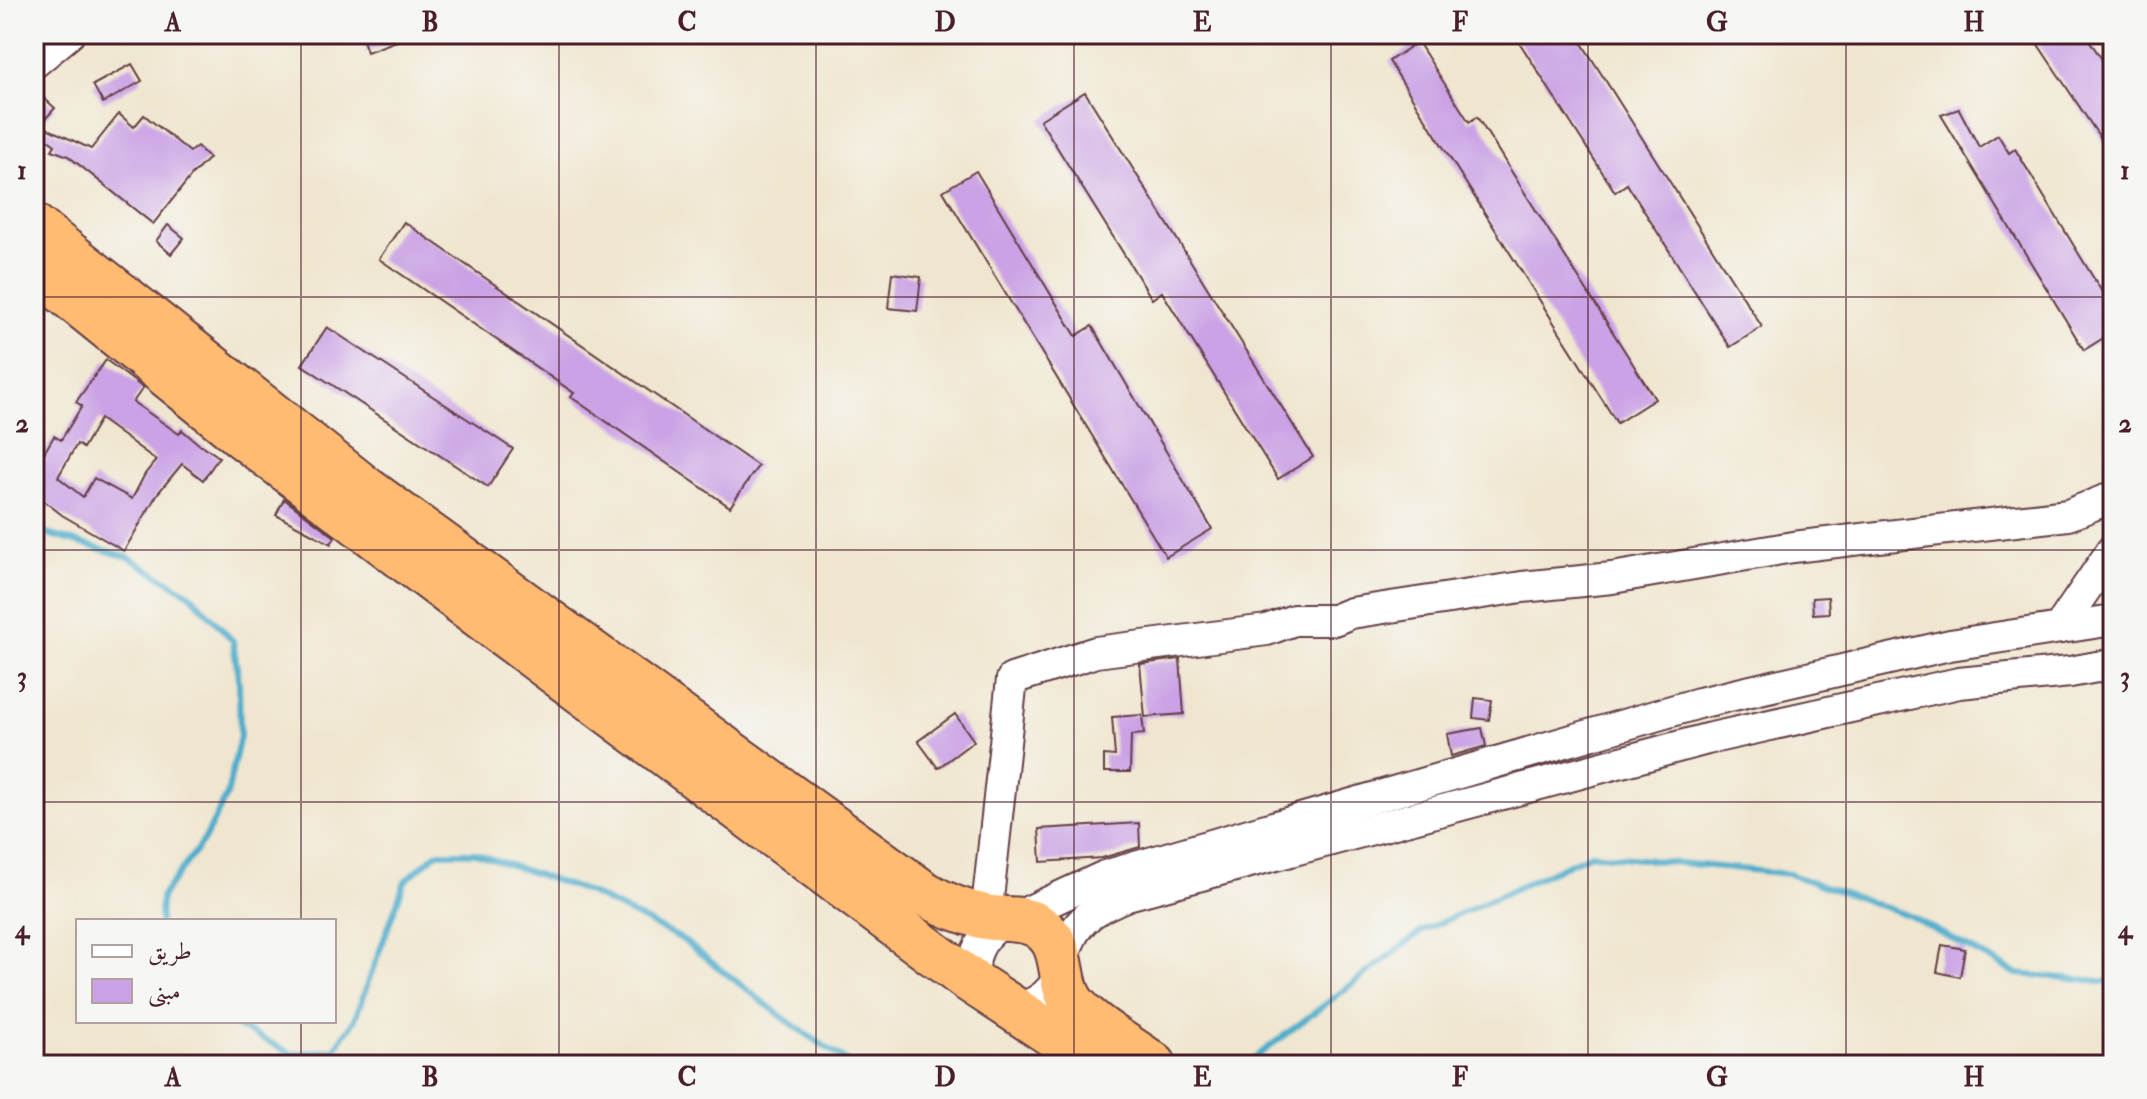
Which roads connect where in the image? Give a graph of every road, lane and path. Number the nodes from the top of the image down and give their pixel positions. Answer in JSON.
{"nodes":[{"id":1,"x":69,"y":34,"type":"edge"},
{"id":2,"x":34,"y":63,"type":"edge"},
{"id":3,"x":34,"y":226,"type":"edge"},
{"id":4,"x":34,"y":268,"type":"edge"},
{"id":5,"x":2113,"y":497,"type":"edge"},
{"id":6,"x":2113,"y":549,"type":"edge"},
{"id":7,"x":2103,"y":621,"type":"edge"},
{"id":8,"x":2059,"y":628,"type":"junction"},
{"id":9,"x":2113,"y":664,"type":"edge"},
{"id":10,"x":2070,"y":672,"type":"junction"},
{"id":11,"x":998,"y":919,"type":"junction"},
{"id":12,"x":1063,"y":967,"type":"junction"},
{"id":13,"x":976,"y":984,"type":"junction"},
{"id":14,"x":1015,"y":1010,"type":"junction"},
{"id":15,"x":1099,"y":1065,"type":"edge"},
{"id":16,"x":1154,"y":1065,"type":"edge"}],
"edges":[{"from":1,"to":2,"type":"street"},
{"from":3,"to":11,"type":"highway"},
{"from":4,"to":13,"type":"highway"},
{"from":5,"to":11,"type":"street"},
{"from":6,"to":8,"type":"street"},
{"from":7,"to":8,"type":"street"},
{"from":7,"to":10,"type":"street"},
{"from":8,"to":11,"type":"street"},
{"from":9,"to":10,"type":"street"},
{"from":10,"to":12,"type":"street"},
{"from":11,"to":12,"type":"highway"},
{"from":11,"to":13,"type":"street"},
{"from":12,"to":14,"type":"street"},
{"from":12,"to":16,"type":"highway"},
{"from":13,"to":14,"type":"highway"},
{"from":14,"to":15,"type":"highway"}]}
